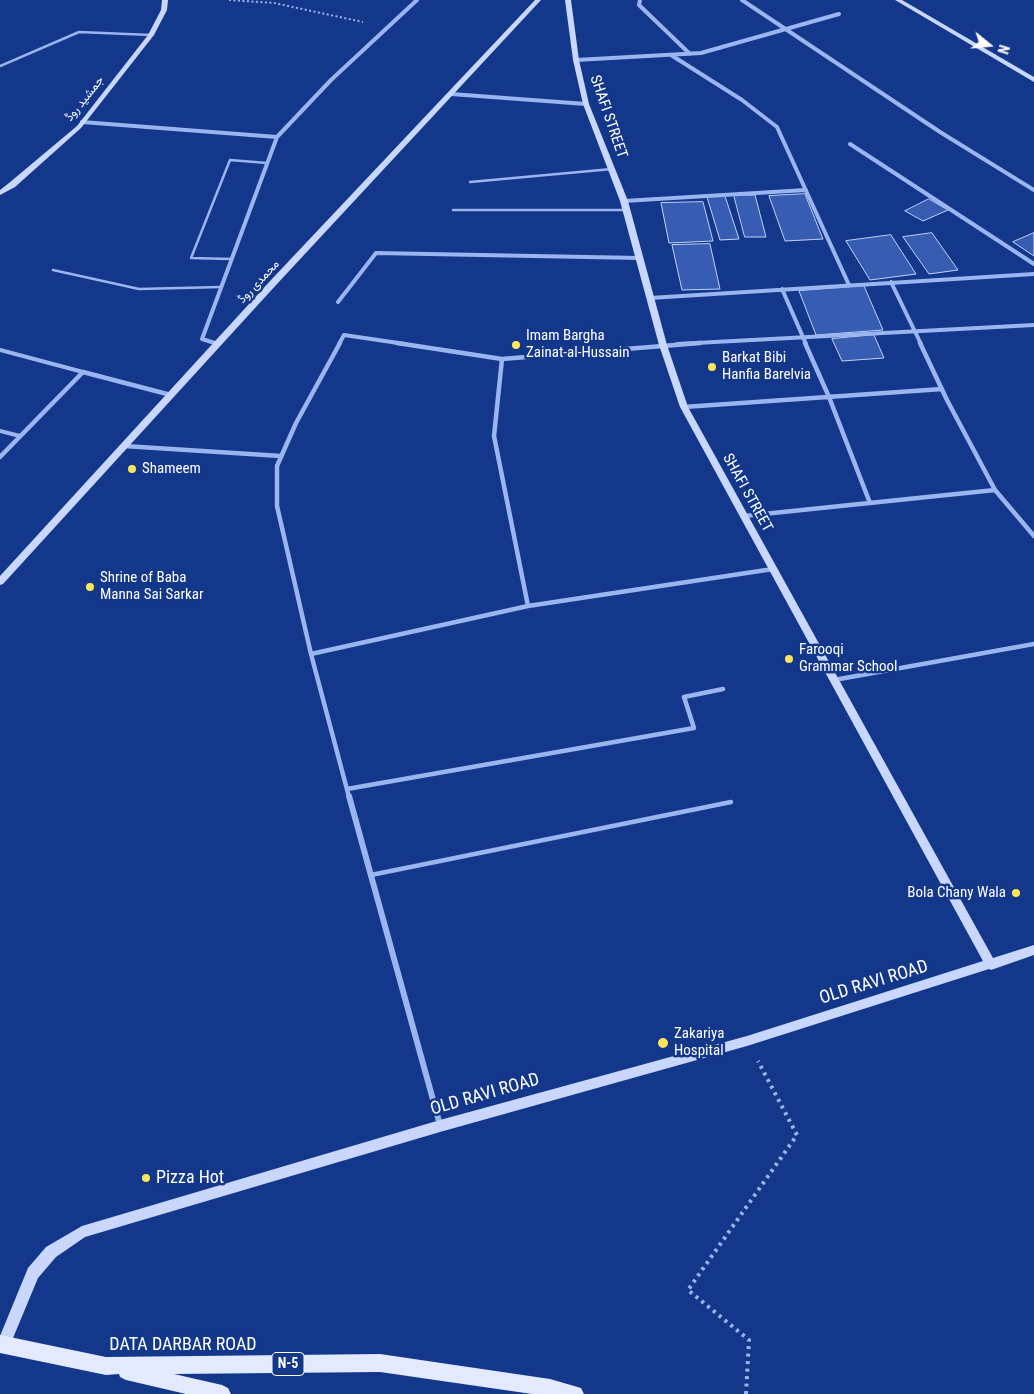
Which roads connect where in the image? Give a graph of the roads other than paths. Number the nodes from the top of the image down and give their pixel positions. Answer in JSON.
{"nodes":[{"id":1,"x":165,"y":0,"type":"edge"},
{"id":2,"x":417,"y":0,"type":"edge"},
{"id":3,"x":538,"y":0,"type":"edge"},
{"id":4,"x":568,"y":0,"type":"edge"},
{"id":5,"x":640,"y":0,"type":"edge"},
{"id":6,"x":742,"y":0,"type":"edge"},
{"id":7,"x":898,"y":0,"type":"edge"},
{"id":8,"x":839,"y":14,"type":"dead end"},
{"id":9,"x":785,"y":30,"type":"junction"},
{"id":10,"x":151,"y":35,"type":"junction"},
{"id":11,"x":690,"y":54,"type":"junction"},
{"id":12,"x":671,"y":55,"type":"junction"},
{"id":13,"x":576,"y":60,"type":"junction"},
{"id":14,"x":0,"y":66,"type":"edge"},
{"id":15,"x":1034,"y":80,"type":"edge"},
{"id":16,"x":451,"y":94,"type":"junction"},
{"id":17,"x":586,"y":104,"type":"junction"},
{"id":18,"x":82,"y":122,"type":"junction"},
{"id":19,"x":277,"y":137,"type":"junction"},
{"id":20,"x":850,"y":144,"type":"dead end"},
{"id":21,"x":267,"y":163,"type":"junction"},
{"id":22,"x":612,"y":169,"type":"junction"},
{"id":23,"x":470,"y":182,"type":"dead end"},
{"id":24,"x":806,"y":190,"type":"junction"},
{"id":25,"x":1034,"y":190,"type":"edge"},
{"id":26,"x":0,"y":193,"type":"edge"},
{"id":27,"x":625,"y":205,"type":"junction"},
{"id":28,"x":454,"y":210,"type":"dead end"},
{"id":29,"x":640,"y":258,"type":"junction"},
{"id":30,"x":232,"y":259,"type":"junction"},
{"id":31,"x":1034,"y":264,"type":"edge"},
{"id":32,"x":53,"y":270,"type":"dead end"},
{"id":33,"x":1034,"y":274,"type":"edge"},
{"id":34,"x":891,"y":282,"type":"junction"},
{"id":35,"x":850,"y":285,"type":"junction"},
{"id":36,"x":221,"y":287,"type":"junction"},
{"id":37,"x":782,"y":289,"type":"junction"},
{"id":38,"x":650,"y":298,"type":"junction"},
{"id":39,"x":338,"y":302,"type":"dead end"},
{"id":40,"x":1034,"y":325,"type":"edge"},
{"id":41,"x":914,"y":332,"type":"junction"},
{"id":42,"x":803,"y":337,"type":"junction"},
{"id":43,"x":218,"y":344,"type":"junction"},
{"id":44,"x":663,"y":345,"type":"junction"},
{"id":45,"x":0,"y":350,"type":"edge"},
{"id":46,"x":502,"y":360,"type":"junction"},
{"id":47,"x":83,"y":372,"type":"junction"},
{"id":48,"x":942,"y":389,"type":"junction"},
{"id":49,"x":171,"y":395,"type":"junction"},
{"id":50,"x":829,"y":396,"type":"junction"},
{"id":51,"x":684,"y":407,"type":"junction"},
{"id":52,"x":0,"y":431,"type":"edge"},
{"id":53,"x":20,"y":436,"type":"junction"},
{"id":54,"x":124,"y":446,"type":"junction"},
{"id":55,"x":0,"y":456,"type":"edge"},
{"id":56,"x":281,"y":456,"type":"junction"},
{"id":57,"x":995,"y":490,"type":"junction"},
{"id":58,"x":870,"y":503,"type":"junction"},
{"id":59,"x":744,"y":516,"type":"junction"},
{"id":60,"x":1034,"y":536,"type":"edge"},
{"id":61,"x":773,"y":569,"type":"junction"},
{"id":62,"x":0,"y":582,"type":"edge"},
{"id":63,"x":528,"y":606,"type":"junction"},
{"id":64,"x":1034,"y":644,"type":"edge"},
{"id":65,"x":311,"y":654,"type":"junction"},
{"id":66,"x":834,"y":680,"type":"junction"},
{"id":67,"x":723,"y":690,"type":"dead end"},
{"id":68,"x":347,"y":789,"type":"junction"},
{"id":69,"x":731,"y":802,"type":"dead end"},
{"id":70,"x":370,"y":876,"type":"junction"},
{"id":71,"x":1034,"y":950,"type":"edge"},
{"id":72,"x":991,"y":965,"type":"junction"},
{"id":73,"x":440,"y":1126,"type":"junction"},
{"id":74,"x":1,"y":1345,"type":"edge"},
{"id":75,"x":106,"y":1366,"type":"junction"},
{"id":76,"x":222,"y":1394,"type":"edge"},
{"id":77,"x":575,"y":1394,"type":"edge"}],
"edges":[{"from":1,"to":10,"type":"street","name":"جمشید روڈ"},
{"from":2,"to":19,"type":"street"},
{"from":3,"to":16,"type":"street","name":"محمدی روڈ"},
{"from":4,"to":13,"type":"street","name":"SHAFI STREET"},
{"from":5,"to":11,"type":"street"},
{"from":6,"to":9,"type":"street"},
{"from":7,"to":15,"type":"street"},
{"from":8,"to":9,"type":"street"},
{"from":9,"to":11,"type":"street"},
{"from":9,"to":25,"type":"street"},
{"from":10,"to":14,"type":"lane"},
{"from":10,"to":18,"type":"street","name":"جمشید روڈ"},
{"from":11,"to":12,"type":"street"},
{"from":12,"to":13,"type":"street"},
{"from":12,"to":24,"type":"street"},
{"from":13,"to":17,"type":"street","name":"SHAFI STREET"},
{"from":16,"to":17,"type":"street"},
{"from":16,"to":43,"type":"street","name":"محمدی روڈ"},
{"from":17,"to":22,"type":"street","name":"SHAFI STREET"},
{"from":18,"to":19,"type":"street"},
{"from":18,"to":26,"type":"street","name":"جمشید روڈ"},
{"from":19,"to":21,"type":"street"},
{"from":20,"to":31,"type":"street"},
{"from":21,"to":30,"type":"street"},
{"from":21,"to":30,"type":"lane"},
{"from":22,"to":23,"type":"lane"},
{"from":22,"to":27,"type":"street","name":"SHAFI STREET"},
{"from":24,"to":27,"type":"street"},
{"from":24,"to":35,"type":"street"},
{"from":27,"to":28,"type":"lane"},
{"from":27,"to":29,"type":"street","name":"SHAFI STREET"},
{"from":29,"to":38,"type":"street","name":"SHAFI STREET"},
{"from":29,"to":39,"type":"street"},
{"from":30,"to":36,"type":"street"},
{"from":32,"to":36,"type":"lane"},
{"from":33,"to":34,"type":"street"},
{"from":34,"to":35,"type":"street"},
{"from":34,"to":41,"type":"street"},
{"from":35,"to":37,"type":"street"},
{"from":36,"to":43,"type":"street"},
{"from":37,"to":38,"type":"street"},
{"from":37,"to":42,"type":"street"},
{"from":38,"to":44,"type":"street","name":"SHAFI STREET"},
{"from":40,"to":41,"type":"street"},
{"from":41,"to":42,"type":"street"},
{"from":41,"to":48,"type":"street"},
{"from":42,"to":44,"type":"street"},
{"from":42,"to":50,"type":"street"},
{"from":43,"to":49,"type":"street","name":"محمدی روڈ"},
{"from":44,"to":46,"type":"street"},
{"from":44,"to":51,"type":"street","name":"SHAFI STREET"},
{"from":45,"to":47,"type":"lane"},
{"from":46,"to":56,"type":"street"},
{"from":46,"to":63,"type":"street"},
{"from":47,"to":49,"type":"street"},
{"from":47,"to":53,"type":"street"},
{"from":48,"to":50,"type":"street"},
{"from":48,"to":57,"type":"street"},
{"from":49,"to":54,"type":"street","name":"محمدی روڈ"},
{"from":50,"to":51,"type":"street"},
{"from":50,"to":58,"type":"street"},
{"from":51,"to":59,"type":"street","name":"SHAFI STREET"},
{"from":52,"to":53,"type":"lane"},
{"from":53,"to":55,"type":"street"},
{"from":54,"to":56,"type":"street"},
{"from":54,"to":62,"type":"street","name":"محمدی روڈ"},
{"from":56,"to":65,"type":"street"},
{"from":57,"to":58,"type":"street"},
{"from":57,"to":60,"type":"street"},
{"from":58,"to":59,"type":"street"},
{"from":59,"to":61,"type":"street","name":"SHAFI STREET"},
{"from":61,"to":63,"type":"street"},
{"from":61,"to":66,"type":"street","name":"SHAFI STREET"},
{"from":63,"to":65,"type":"street"},
{"from":64,"to":66,"type":"street"},
{"from":65,"to":68,"type":"street"},
{"from":66,"to":72,"type":"street","name":"SHAFI STREET"},
{"from":67,"to":68,"type":"street"},
{"from":68,"to":70,"type":"street"},
{"from":69,"to":70,"type":"lane"},
{"from":70,"to":73,"type":"street"},
{"from":71,"to":72,"type":"street","name":"OLD RAVI ROAD"},
{"from":72,"to":73,"type":"street","name":"OLD RAVI ROAD"},
{"from":73,"to":74,"type":"street","name":"OLD RAVI ROAD"},
{"from":74,"to":75,"type":"main road","name":"DATA DARBAR ROAD","number":"N-5"},
{"from":75,"to":76,"type":"main road"},
{"from":75,"to":77,"type":"main road","name":"DATA DARBAR ROAD","number":"N-5"}]}
